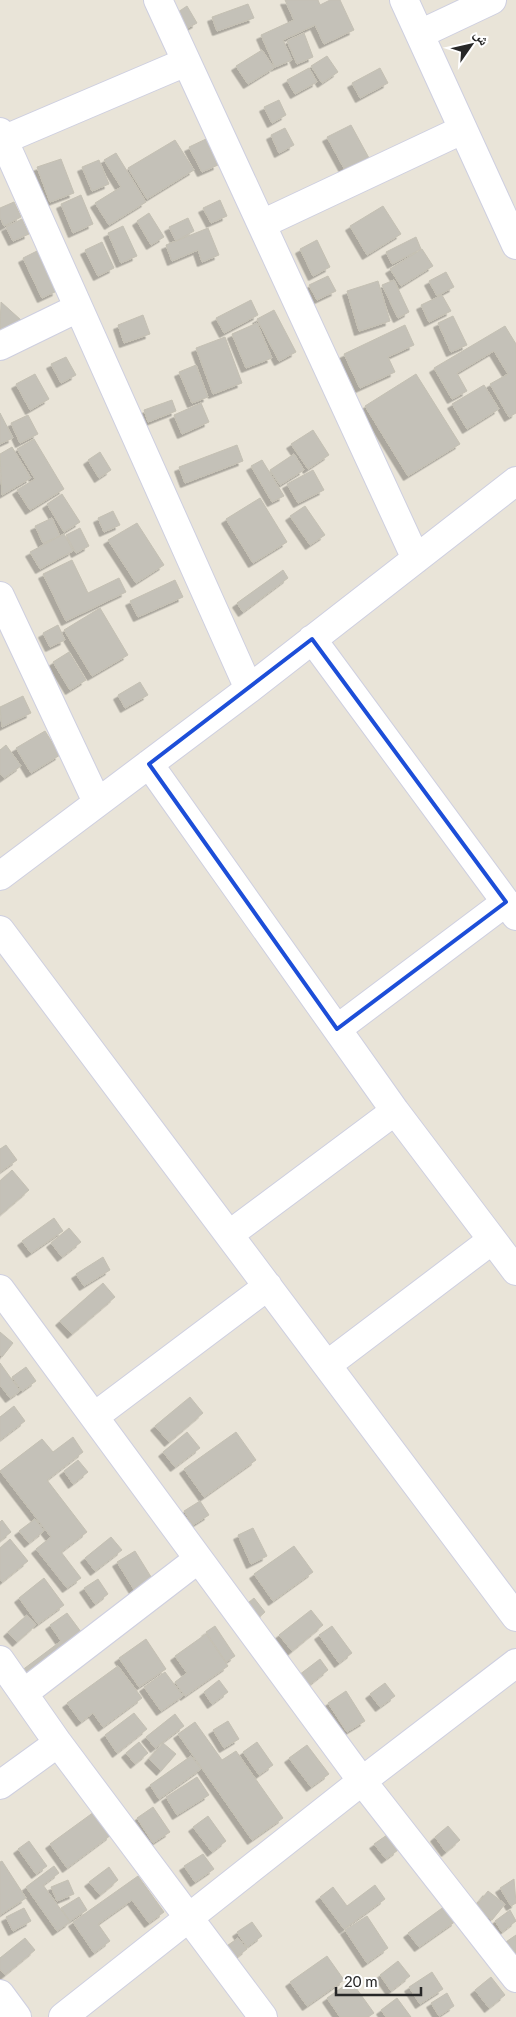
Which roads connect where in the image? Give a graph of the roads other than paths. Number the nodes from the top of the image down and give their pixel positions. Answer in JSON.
{"nodes":[{"id":1,"x":158,"y":0,"type":"edge"},
{"id":2,"x":404,"y":0,"type":"edge"},
{"id":3,"x":492,"y":0,"type":"edge"},
{"id":4,"x":420,"y":34,"type":"junction"},
{"id":5,"x":186,"y":62,"type":"junction"},
{"id":6,"x":462,"y":130,"type":"junction"},
{"id":7,"x":2,"y":136,"type":"edge"},
{"id":8,"x":262,"y":224,"type":"junction"},
{"id":9,"x":516,"y":245,"type":"edge"},
{"id":10,"x":78,"y":308,"type":"junction"},
{"id":11,"x":0,"y":346,"type":"edge"},
{"id":12,"x":514,"y":488,"type":"edge"},
{"id":13,"x":416,"y":559,"type":"junction"},
{"id":14,"x":0,"y":596,"type":"edge"},
{"id":15,"x":312,"y":638,"type":"junction"},
{"id":16,"x":249,"y":689,"type":"junction"},
{"id":17,"x":148,"y":764,"type":"junction"},
{"id":18,"x":98,"y":802,"type":"junction"},
{"id":19,"x":0,"y":876,"type":"edge"},
{"id":20,"x":511,"y":909,"type":"edge"},
{"id":21,"x":0,"y":930,"type":"edge"},
{"id":22,"x":336,"y":1029,"type":"junction"},
{"id":23,"x":395,"y":1111,"type":"junction"},
{"id":24,"x":230,"y":1234,"type":"junction"},
{"id":25,"x":492,"y":1240,"type":"junction"},
{"id":26,"x":516,"y":1271,"type":"edge"},
{"id":27,"x":268,"y":1286,"type":"junction"},
{"id":28,"x":0,"y":1289,"type":"edge"},
{"id":29,"x":327,"y":1365,"type":"junction"},
{"id":30,"x":95,"y":1416,"type":"junction"},
{"id":31,"x":197,"y":1560,"type":"junction"},
{"id":32,"x":516,"y":1617,"type":"edge"},
{"id":33,"x":0,"y":1660,"type":"edge"},
{"id":34,"x":516,"y":1663,"type":"edge"},
{"id":35,"x":24,"y":1693,"type":"junction"},
{"id":36,"x":58,"y":1743,"type":"junction"},
{"id":37,"x":362,"y":1781,"type":"junction"},
{"id":38,"x":0,"y":1785,"type":"edge"},
{"id":39,"x":190,"y":1917,"type":"junction"},
{"id":40,"x":516,"y":1978,"type":"edge"},
{"id":41,"x":0,"y":1994,"type":"edge"},
{"id":42,"x":17,"y":2017,"type":"edge"},
{"id":43,"x":63,"y":2017,"type":"edge"},
{"id":44,"x":263,"y":2017,"type":"edge"}],
"edges":[{"from":1,"to":5,"type":"street"},
{"from":2,"to":4,"type":"street"},
{"from":3,"to":4,"type":"street"},
{"from":4,"to":6,"type":"street"},
{"from":5,"to":7,"type":"street"},
{"from":5,"to":8,"type":"street"},
{"from":6,"to":8,"type":"street"},
{"from":6,"to":9,"type":"street"},
{"from":7,"to":10,"type":"street"},
{"from":8,"to":13,"type":"street"},
{"from":10,"to":11,"type":"street"},
{"from":10,"to":16,"type":"street"},
{"from":12,"to":13,"type":"street"},
{"from":13,"to":15,"type":"street"},
{"from":14,"to":18,"type":"street"},
{"from":15,"to":16,"type":"street"},
{"from":15,"to":20,"type":"street"},
{"from":16,"to":17,"type":"street"},
{"from":17,"to":18,"type":"street"},
{"from":17,"to":22,"type":"street"},
{"from":18,"to":19,"type":"street"},
{"from":20,"to":22,"type":"street"},
{"from":21,"to":24,"type":"street"},
{"from":22,"to":23,"type":"street"},
{"from":23,"to":24,"type":"street"},
{"from":23,"to":25,"type":"street"},
{"from":24,"to":27,"type":"street"},
{"from":25,"to":26,"type":"street"},
{"from":25,"to":29,"type":"street"},
{"from":27,"to":29,"type":"street"},
{"from":27,"to":30,"type":"street"},
{"from":28,"to":30,"type":"street"},
{"from":29,"to":32,"type":"street"},
{"from":30,"to":31,"type":"street"},
{"from":31,"to":35,"type":"street"},
{"from":31,"to":37,"type":"street"},
{"from":33,"to":35,"type":"street"},
{"from":34,"to":37,"type":"street"},
{"from":35,"to":36,"type":"street"},
{"from":36,"to":38,"type":"street"},
{"from":36,"to":39,"type":"street"},
{"from":37,"to":39,"type":"street"},
{"from":37,"to":40,"type":"street"},
{"from":39,"to":43,"type":"street"},
{"from":39,"to":44,"type":"street"},
{"from":41,"to":42,"type":"street"}]}
